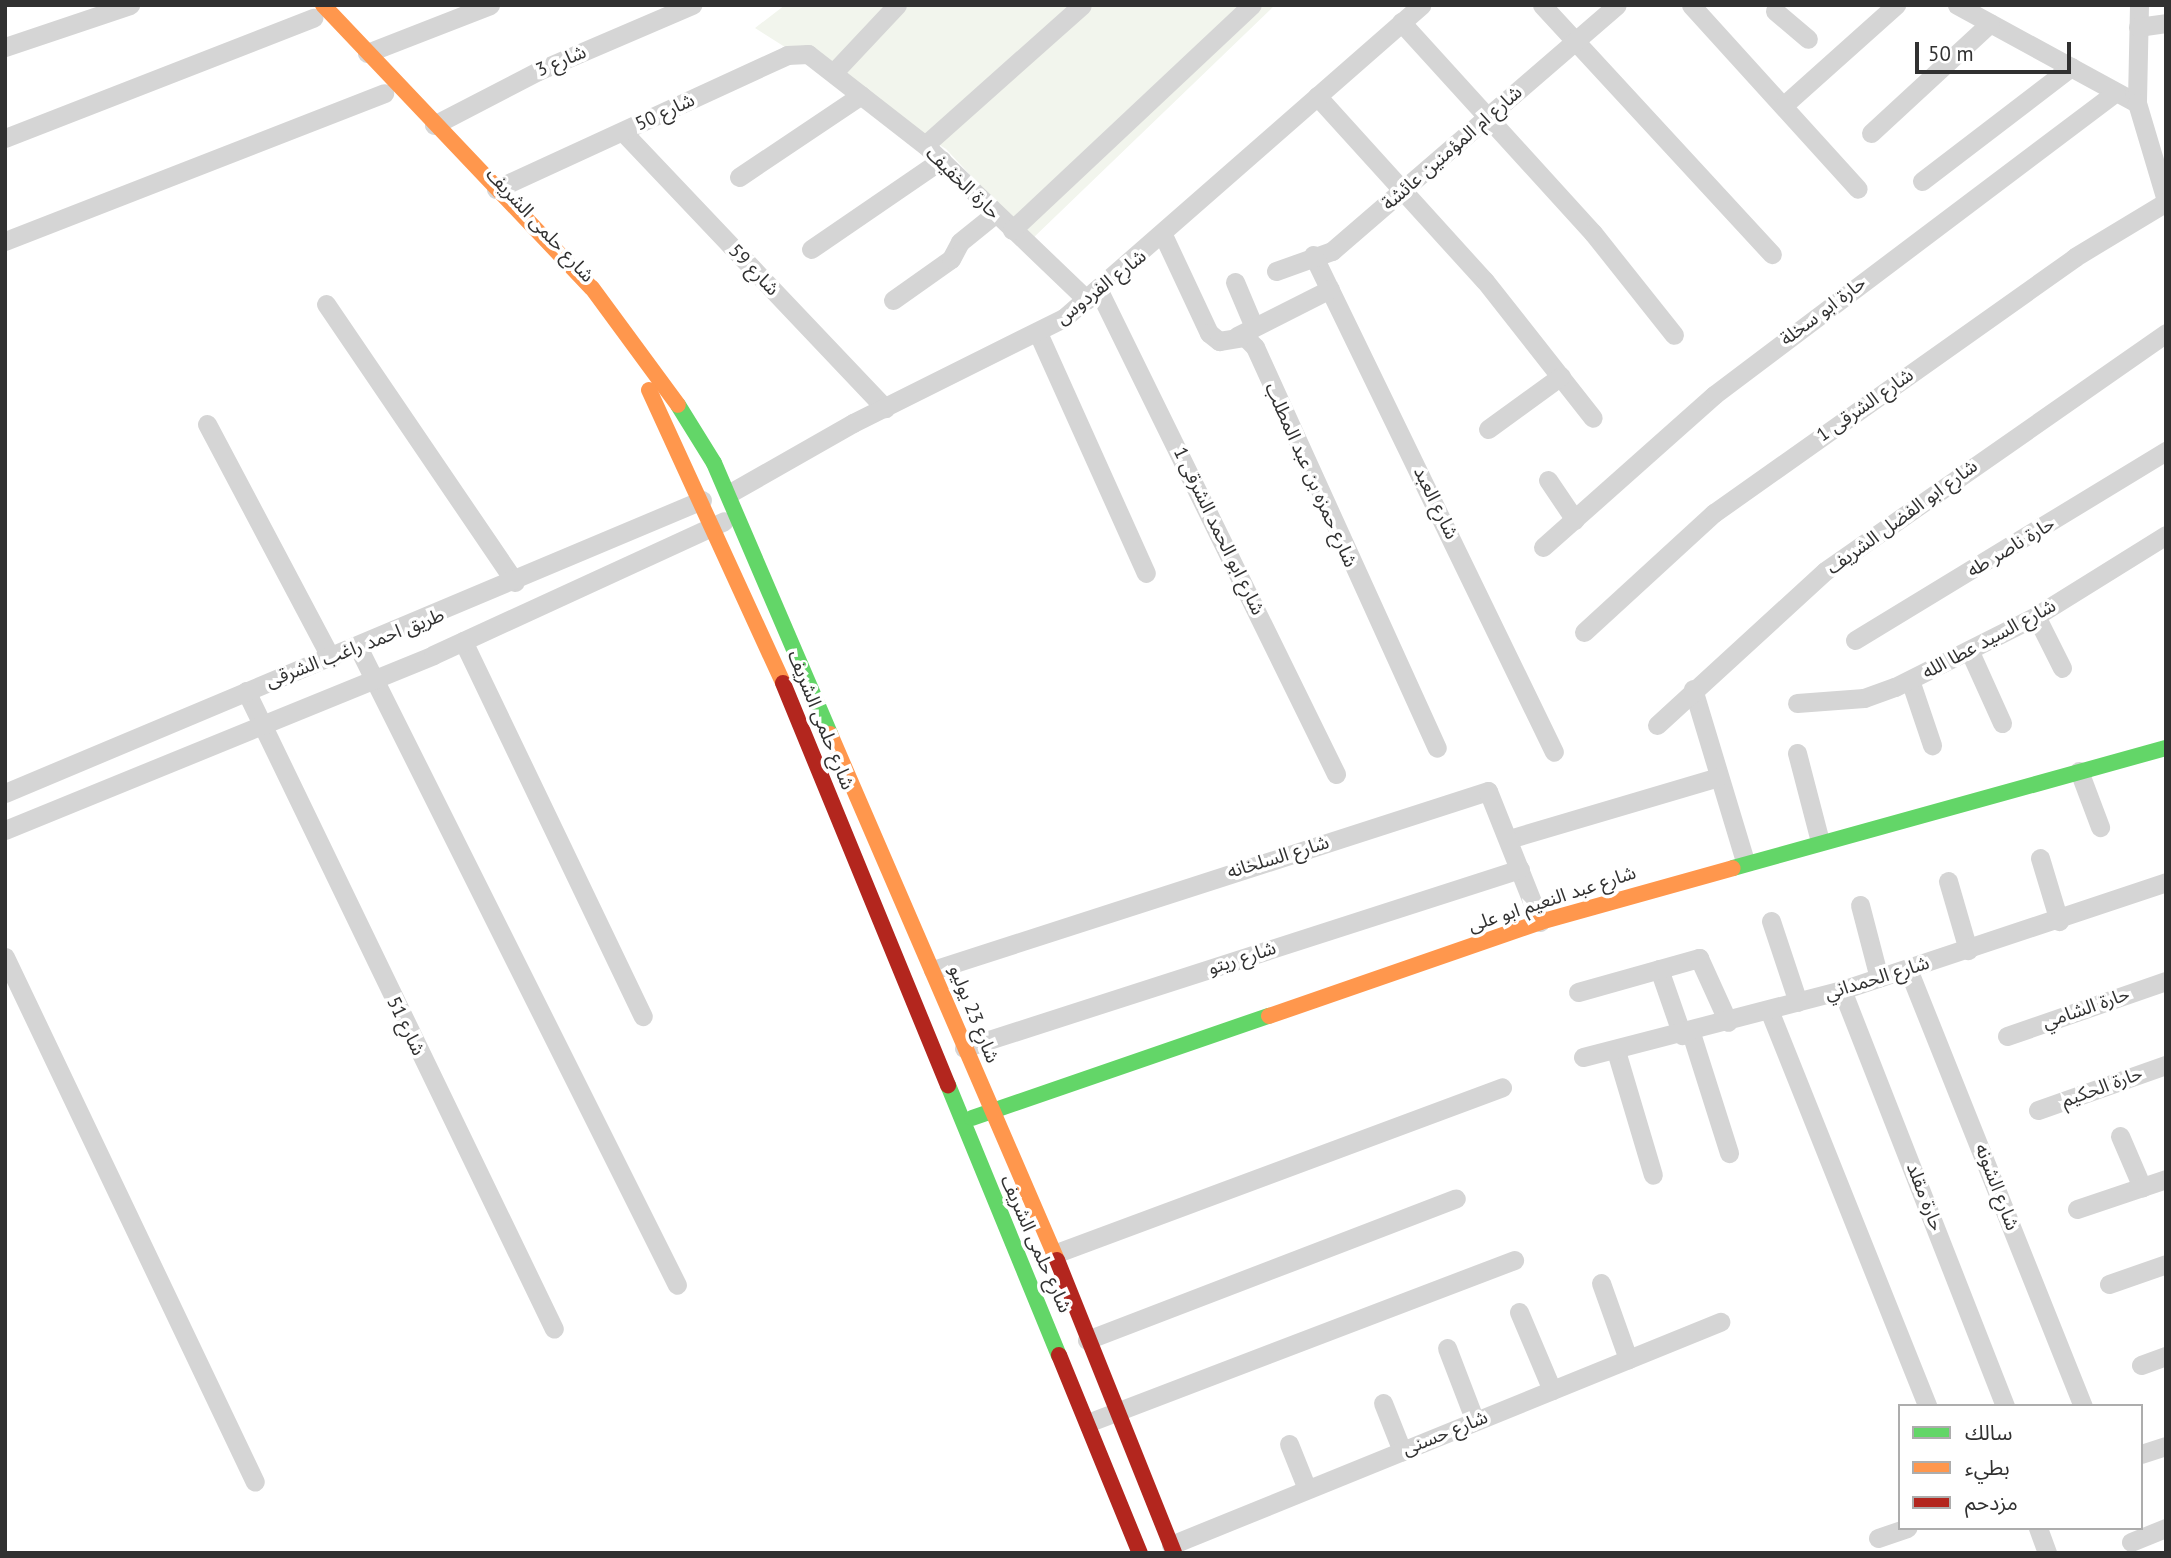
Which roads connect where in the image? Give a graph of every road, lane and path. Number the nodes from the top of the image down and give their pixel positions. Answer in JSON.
{"nodes":[{"id":1,"x":130,"y":5,"type":"edge"},
{"id":2,"x":490,"y":5,"type":"edge"},
{"id":3,"x":692,"y":5,"type":"edge"},
{"id":4,"x":897,"y":5,"type":"edge"},
{"id":5,"x":1082,"y":5,"type":"edge"},
{"id":6,"x":1252,"y":5,"type":"edge"},
{"id":7,"x":1420,"y":5,"type":"edge"},
{"id":8,"x":1542,"y":5,"type":"edge"},
{"id":9,"x":1617,"y":5,"type":"edge"},
{"id":10,"x":1691,"y":5,"type":"edge"},
{"id":11,"x":1896,"y":5,"type":"edge"},
{"id":12,"x":1957,"y":5,"type":"edge"},
{"id":13,"x":2139,"y":5,"type":"edge"},
{"id":14,"x":312,"y":10,"type":"edge"},
{"id":15,"x":1774,"y":12,"type":"edge"},
{"id":16,"x":1401,"y":22,"type":"junction"},
{"id":17,"x":1990,"y":23,"type":"junction"},
{"id":18,"x":2166,"y":23,"type":"edge"},
{"id":19,"x":2138,"y":27,"type":"junction"},
{"id":20,"x":1808,"y":39,"type":"dead end"},
{"id":21,"x":1574,"y":43,"type":"junction"},
{"id":22,"x":5,"y":47,"type":"edge"},
{"id":23,"x":367,"y":53,"type":"junction"},
{"id":24,"x":2071,"y":67,"type":"junction"},
{"id":25,"x":834,"y":72,"type":"junction"},
{"id":26,"x":2116,"y":92,"type":"junction"},
{"id":27,"x":384,"y":93,"type":"junction"},
{"id":28,"x":861,"y":95,"type":"junction"},
{"id":29,"x":1317,"y":96,"type":"junction"},
{"id":30,"x":2137,"y":103,"type":"junction"},
{"id":31,"x":1783,"y":106,"type":"junction"},
{"id":32,"x":1489,"y":116,"type":"junction"},
{"id":33,"x":434,"y":125,"type":"junction"},
{"id":34,"x":623,"y":132,"type":"junction"},
{"id":35,"x":1871,"y":133,"type":"dead end"},
{"id":36,"x":5,"y":138,"type":"edge"},
{"id":37,"x":925,"y":145,"type":"junction"},
{"id":38,"x":2158,"y":150,"type":"edge"},
{"id":39,"x":941,"y":160,"type":"junction"},
{"id":40,"x":739,"y":177,"type":"dead end"},
{"id":41,"x":1922,"y":181,"type":"dead end"},
{"id":42,"x":1858,"y":189,"type":"dead end"},
{"id":43,"x":496,"y":190,"type":"junction"},
{"id":44,"x":1405,"y":190,"type":"junction"},
{"id":45,"x":2166,"y":201,"type":"edge"},
{"id":46,"x":996,"y":213,"type":"junction"},
{"id":47,"x":1013,"y":230,"type":"junction"},
{"id":48,"x":1164,"y":237,"type":"junction"},
{"id":49,"x":5,"y":241,"type":"edge"},
{"id":50,"x":811,"y":249,"type":"dead end"},
{"id":51,"x":1772,"y":254,"type":"dead end"},
{"id":52,"x":1313,"y":255,"type":"junction"},
{"id":53,"x":1276,"y":271,"type":"dead end"},
{"id":54,"x":1235,"y":282,"type":"dead end"},
{"id":55,"x":1330,"y":289,"type":"junction"},
{"id":56,"x":1093,"y":295,"type":"junction"},
{"id":57,"x":893,"y":300,"type":"dead end"},
{"id":58,"x":326,"y":304,"type":"dead end"},
{"id":59,"x":1246,"y":332,"type":"junction"},
{"id":60,"x":1038,"y":333,"type":"junction"},
{"id":61,"x":2166,"y":333,"type":"edge"},
{"id":62,"x":1674,"y":335,"type":"dead end"},
{"id":63,"x":1561,"y":376,"type":"junction"},
{"id":64,"x":885,"y":408,"type":"junction"},
{"id":65,"x":1593,"y":418,"type":"dead end"},
{"id":66,"x":208,"y":424,"type":"dead end"},
{"id":67,"x":1488,"y":429,"type":"dead end"},
{"id":68,"x":2166,"y":451,"type":"edge"},
{"id":69,"x":714,"y":463,"type":"junction"},
{"id":70,"x":692,"y":475,"type":"junction"},
{"id":71,"x":1548,"y":480,"type":"dead end"},
{"id":72,"x":730,"y":493,"type":"junction"},
{"id":73,"x":702,"y":500,"type":"junction"},
{"id":74,"x":740,"y":514,"type":"junction"},
{"id":75,"x":1575,"y":520,"type":"junction"},
{"id":76,"x":715,"y":525,"type":"junction"},
{"id":77,"x":2166,"y":535,"type":"edge"},
{"id":78,"x":1543,"y":547,"type":"dead end"},
{"id":79,"x":1146,"y":573,"type":"dead end"},
{"id":80,"x":515,"y":582,"type":"junction"},
{"id":81,"x":2036,"y":616,"type":"junction"},
{"id":82,"x":1584,"y":632,"type":"dead end"},
{"id":83,"x":1855,"y":640,"type":"dead end"},
{"id":84,"x":463,"y":641,"type":"junction"},
{"id":85,"x":358,"y":647,"type":"junction"},
{"id":86,"x":1970,"y":652,"type":"junction"},
{"id":87,"x":331,"y":658,"type":"junction"},
{"id":88,"x":2062,"y":668,"type":"dead end"},
{"id":89,"x":374,"y":679,"type":"junction"},
{"id":90,"x":1910,"y":680,"type":"junction"},
{"id":91,"x":1693,"y":688,"type":"junction"},
{"id":92,"x":246,"y":691,"type":"junction"},
{"id":93,"x":1797,"y":703,"type":"dead end"},
{"id":94,"x":258,"y":722,"type":"junction"},
{"id":95,"x":2002,"y":723,"type":"dead end"},
{"id":96,"x":1657,"y":724,"type":"dead end"},
{"id":97,"x":1933,"y":745,"type":"dead end"},
{"id":98,"x":1437,"y":748,"type":"dead end"},
{"id":99,"x":2166,"y":748,"type":"edge"},
{"id":100,"x":1554,"y":752,"type":"dead end"},
{"id":101,"x":1797,"y":753,"type":"dead end"},
{"id":102,"x":2079,"y":771,"type":"junction"},
{"id":103,"x":1336,"y":774,"type":"dead end"},
{"id":104,"x":1718,"y":777,"type":"junction"},
{"id":105,"x":5,"y":793,"type":"edge"},
{"id":106,"x":2100,"y":827,"type":"dead end"},
{"id":107,"x":5,"y":830,"type":"edge"},
{"id":108,"x":1509,"y":839,"type":"junction"},
{"id":109,"x":1820,"y":841,"type":"junction"},
{"id":110,"x":2040,"y":858,"type":"dead end"},
{"id":111,"x":1745,"y":861,"type":"junction"},
{"id":112,"x":1520,"y":869,"type":"junction"},
{"id":113,"x":1948,"y":881,"type":"dead end"},
{"id":114,"x":2166,"y":882,"type":"edge"},
{"id":115,"x":1860,"y":905,"type":"dead end"},
{"id":116,"x":1771,"y":921,"type":"dead end"},
{"id":117,"x":2059,"y":921,"type":"junction"},
{"id":118,"x":1540,"y":922,"type":"junction"},
{"id":119,"x":1968,"y":950,"type":"junction"},
{"id":120,"x":5,"y":957,"type":"edge"},
{"id":121,"x":1659,"y":969,"type":"junction"},
{"id":122,"x":1908,"y":969,"type":"junction"},
{"id":123,"x":933,"y":970,"type":"junction"},
{"id":124,"x":1879,"y":978,"type":"junction"},
{"id":125,"x":2166,"y":981,"type":"edge"},
{"id":126,"x":1842,"y":990,"type":"junction"},
{"id":127,"x":1578,"y":992,"type":"dead end"},
{"id":128,"x":1798,"y":1002,"type":"junction"},
{"id":129,"x":1769,"y":1010,"type":"junction"},
{"id":130,"x":643,"y":1016,"type":"dead end"},
{"id":131,"x":1728,"y":1022,"type":"junction"},
{"id":132,"x":1686,"y":1034,"type":"junction"},
{"id":133,"x":2007,"y":1036,"type":"dead end"},
{"id":134,"x":964,"y":1048,"type":"junction"},
{"id":135,"x":1616,"y":1051,"type":"junction"},
{"id":136,"x":1583,"y":1057,"type":"dead end"},
{"id":137,"x":2166,"y":1065,"type":"edge"},
{"id":138,"x":1502,"y":1087,"type":"dead end"},
{"id":139,"x":2038,"y":1110,"type":"dead end"},
{"id":140,"x":989,"y":1111,"type":"junction"},
{"id":141,"x":961,"y":1124,"type":"junction"},
{"id":142,"x":2120,"y":1136,"type":"dead end"},
{"id":143,"x":1729,"y":1153,"type":"dead end"},
{"id":144,"x":1653,"y":1175,"type":"dead end"},
{"id":145,"x":2166,"y":1179,"type":"edge"},
{"id":146,"x":2142,"y":1187,"type":"junction"},
{"id":147,"x":1456,"y":1198,"type":"dead end"},
{"id":148,"x":2077,"y":1209,"type":"dead end"},
{"id":149,"x":1054,"y":1254,"type":"junction"},
{"id":150,"x":1514,"y":1260,"type":"dead end"},
{"id":151,"x":2166,"y":1264,"type":"edge"},
{"id":152,"x":1601,"y":1283,"type":"dead end"},
{"id":153,"x":2109,"y":1283,"type":"dead end"},
{"id":154,"x":677,"y":1285,"type":"dead end"},
{"id":155,"x":1519,"y":1312,"type":"dead end"},
{"id":156,"x":1720,"y":1322,"type":"dead end"},
{"id":157,"x":554,"y":1329,"type":"dead end"},
{"id":158,"x":1087,"y":1340,"type":"junction"},
{"id":159,"x":1447,"y":1348,"type":"dead end"},
{"id":160,"x":2166,"y":1356,"type":"edge"},
{"id":161,"x":1628,"y":1359,"type":"junction"},
{"id":162,"x":2141,"y":1365,"type":"dead end"},
{"id":163,"x":1552,"y":1390,"type":"junction"},
{"id":164,"x":1383,"y":1403,"type":"dead end"},
{"id":165,"x":1926,"y":1404,"type":"edge"},
{"id":166,"x":2004,"y":1404,"type":"edge"},
{"id":167,"x":2082,"y":1404,"type":"edge"},
{"id":168,"x":1116,"y":1412,"type":"junction"},
{"id":169,"x":1090,"y":1422,"type":"junction"},
{"id":170,"x":1475,"y":1422,"type":"junction"},
{"id":171,"x":1289,"y":1444,"type":"dead end"},
{"id":172,"x":2166,"y":1446,"type":"edge"},
{"id":173,"x":1402,"y":1451,"type":"junction"},
{"id":174,"x":2143,"y":1453,"type":"edge"},
{"id":175,"x":254,"y":1482,"type":"dead end"},
{"id":176,"x":1307,"y":1489,"type":"junction"},
{"id":177,"x":2166,"y":1528,"type":"edge"},
{"id":178,"x":1901,"y":1530,"type":"edge"},
{"id":179,"x":2039,"y":1530,"type":"edge"},
{"id":180,"x":1878,"y":1538,"type":"dead end"},
{"id":181,"x":2130,"y":1541,"type":"edge"},
{"id":182,"x":1172,"y":1549,"type":"edge"},
{"id":183,"x":1140,"y":1553,"type":"edge"},
{"id":184,"x":2047,"y":1553,"type":"edge"}],
"edges":[{"from":1,"to":22,"type":"street"},
{"from":2,"to":23,"type":"street"},
{"from":3,"to":33,"type":"street","name":"شارع 3"},
{"from":4,"to":25,"type":"street"},
{"from":5,"to":37,"type":"street"},
{"from":6,"to":47,"type":"street"},
{"from":7,"to":16,"type":"street","name":"شارع الفردوس"},
{"from":8,"to":21,"type":"street"},
{"from":9,"to":21,"type":"street","name":"شارع ام المؤمنين عائشة"},
{"from":10,"to":31,"type":"street"},
{"from":11,"to":31,"type":"street"},
{"from":12,"to":17,"type":"street"},
{"from":13,"to":19,"type":"street"},
{"from":14,"to":23,"type":"street","name":"شارع حلمى الشريف"},
{"from":14,"to":27,"type":"street","name":"شارع حلمى الشريف"},
{"from":14,"to":36,"type":"street"},
{"from":15,"to":20,"type":"street"},
{"from":16,"to":29,"type":"street","name":"شارع الفردوس"},
{"from":16,"to":32,"type":"street"},
{"from":17,"to":24,"type":"street"},
{"from":17,"to":35,"type":"street"},
{"from":18,"to":19,"type":"street"},
{"from":19,"to":30,"type":"street"},
{"from":21,"to":32,"type":"street","name":"شارع ام المؤمنين عائشة"},
{"from":21,"to":51,"type":"street"},
{"from":23,"to":33,"type":"street","name":"شارع حلمى الشريف"},
{"from":24,"to":26,"type":"street"},
{"from":24,"to":41,"type":"street"},
{"from":25,"to":28,"type":"street","name":"حارة الخفيف"},
{"from":25,"to":34,"type":"street","name":"شارع 50"},
{"from":26,"to":30,"type":"street"},
{"from":26,"to":75,"type":"street","name":"حارة ابو سخلة"},
{"from":27,"to":49,"type":"street"},
{"from":27,"to":70,"type":"street","name":"شارع حلمى الشريف"},
{"from":28,"to":37,"type":"street","name":"حارة الخفيف"},
{"from":28,"to":40,"type":"street"},
{"from":29,"to":44,"type":"street"},
{"from":29,"to":48,"type":"street","name":"شارع الفردوس"},
{"from":30,"to":38,"type":"street"},
{"from":31,"to":42,"type":"street"},
{"from":32,"to":44,"type":"street","name":"شارع ام المؤمنين عائشة"},
{"from":32,"to":62,"type":"street"},
{"from":33,"to":43,"type":"street","name":"شارع حلمى الشريف"},
{"from":34,"to":43,"type":"street","name":"شارع 50"},
{"from":34,"to":64,"type":"street","name":"شارع 59"},
{"from":37,"to":39,"type":"street","name":"حارة الخفيف"},
{"from":38,"to":45,"type":"street"},
{"from":39,"to":46,"type":"street","name":"حارة الخفيف"},
{"from":39,"to":50,"type":"street"},
{"from":43,"to":69,"type":"street","name":"شارع حلمى الشريف"},
{"from":44,"to":52,"type":"street","name":"شارع ام المؤمنين عائشة"},
{"from":44,"to":63,"type":"street"},
{"from":45,"to":82,"type":"street","name":"شارع الشرقى 1"},
{"from":46,"to":47,"type":"street","name":"حارة الخفيف"},
{"from":46,"to":57,"type":"street"},
{"from":47,"to":56,"type":"street","name":"حارة الخفيف"},
{"from":48,"to":56,"type":"street","name":"شارع الفردوس"},
{"from":48,"to":59,"type":"street"},
{"from":52,"to":53,"type":"street","name":"شارع ام المؤمنين عائشة"},
{"from":52,"to":55,"type":"street","name":"شارع العبد"},
{"from":54,"to":59,"type":"street"},
{"from":55,"to":59,"type":"street"},
{"from":55,"to":100,"type":"street","name":"شارع العبد"},
{"from":56,"to":60,"type":"street","name":"شارع الفردوس"},
{"from":56,"to":103,"type":"street","name":"شارع ابو الحمد الشرقى 1"},
{"from":58,"to":80,"type":"street"},
{"from":59,"to":98,"type":"street","name":"شارع حمزه بن عبد المطلب"},
{"from":60,"to":64,"type":"street","name":"شارع الفردوس"},
{"from":60,"to":79,"type":"street"},
{"from":61,"to":91,"type":"street","name":"شارع ابو الفضل الشريف"},
{"from":63,"to":65,"type":"street"},
{"from":63,"to":67,"type":"street"},
{"from":64,"to":72,"type":"street","name":"شارع الفردوس"},
{"from":66,"to":87,"type":"street"},
{"from":68,"to":83,"type":"street","name":"حارة ناصر طه"},
{"from":69,"to":70,"type":"street"},
{"from":69,"to":72,"type":"street","name":"شارع حلمى الشريف"},
{"from":70,"to":73,"type":"street","name":"شارع حلمى الشريف"},
{"from":71,"to":75,"type":"street"},
{"from":72,"to":74,"type":"street","name":"شارع 23 يوليو"},
{"from":73,"to":76,"type":"street","name":"شارع حلمى الشريف"},
{"from":73,"to":80,"type":"street","name":"طريق احمد راغب الشرقى"},
{"from":74,"to":76,"type":"street"},
{"from":74,"to":123,"type":"street","name":"شارع 23 يوليو"},
{"from":75,"to":78,"type":"street","name":"حارة ابو سخلة"},
{"from":76,"to":84,"type":"street"},
{"from":76,"to":141,"type":"street","name":"شارع حلمى الشريف"},
{"from":77,"to":81,"type":"street","name":"شارع السيد عطا الله"},
{"from":80,"to":85,"type":"street","name":"طريق احمد راغب الشرقى"},
{"from":81,"to":86,"type":"street","name":"شارع السيد عطا الله"},
{"from":81,"to":88,"type":"street"},
{"from":84,"to":89,"type":"street"},
{"from":84,"to":130,"type":"street"},
{"from":85,"to":87,"type":"street","name":"طريق احمد راغب الشرقى"},
{"from":85,"to":89,"type":"street"},
{"from":86,"to":90,"type":"street","name":"شارع السيد عطا الله"},
{"from":86,"to":95,"type":"street"},
{"from":87,"to":92,"type":"street","name":"طريق احمد راغب الشرقى"},
{"from":89,"to":94,"type":"street"},
{"from":89,"to":154,"type":"street"},
{"from":90,"to":93,"type":"street","name":"شارع السيد عطا الله"},
{"from":90,"to":97,"type":"street"},
{"from":91,"to":96,"type":"street","name":"شارع ابو الفضل الشريف"},
{"from":91,"to":104,"type":"street"},
{"from":92,"to":94,"type":"street","name":"شارع 51"},
{"from":92,"to":105,"type":"street","name":"طريق احمد راغب الشرقى"},
{"from":94,"to":107,"type":"street"},
{"from":94,"to":157,"type":"street","name":"شارع 51"},
{"from":99,"to":102,"type":"street","name":"شارع عبد النعيم ابو على"},
{"from":101,"to":109,"type":"street"},
{"from":102,"to":106,"type":"street"},
{"from":102,"to":109,"type":"street","name":"شارع عبد النعيم ابو على"},
{"from":104,"to":108,"type":"street"},
{"from":104,"to":111,"type":"street"},
{"from":108,"to":112,"type":"street","name":"شارع السلخانه"},
{"from":108,"to":123,"type":"street","name":"شارع السلخانه"},
{"from":109,"to":111,"type":"street","name":"شارع عبد النعيم ابو على"},
{"from":110,"to":117,"type":"street"},
{"from":111,"to":118,"type":"street","name":"شارع عبد النعيم ابو على"},
{"from":112,"to":118,"type":"street","name":"شارع السلخانه"},
{"from":112,"to":134,"type":"street","name":"شارع ريتو"},
{"from":113,"to":119,"type":"street"},
{"from":114,"to":117,"type":"street","name":"شارع الحمداني"},
{"from":115,"to":124,"type":"street"},
{"from":116,"to":128,"type":"street"},
{"from":117,"to":119,"type":"street","name":"شارع الحمداني"},
{"from":118,"to":140,"type":"street","name":"شارع عبد النعيم ابو على"},
{"from":119,"to":122,"type":"street","name":"شارع الحمداني"},
{"from":120,"to":175,"type":"street"},
{"from":121,"to":127,"type":"street"},
{"from":121,"to":131,"type":"street"},
{"from":121,"to":132,"type":"street"},
{"from":122,"to":124,"type":"street","name":"شارع الحمداني"},
{"from":122,"to":167,"type":"street","name":"شارع الشونه"},
{"from":123,"to":134,"type":"street","name":"شارع 23 يوليو"},
{"from":124,"to":126,"type":"street","name":"شارع الحمداني"},
{"from":125,"to":133,"type":"street","name":"حارة الشامي"},
{"from":126,"to":128,"type":"street","name":"شارع الحمداني"},
{"from":126,"to":166,"type":"street","name":"حارة مقلد"},
{"from":128,"to":129,"type":"street","name":"شارع الحمداني"},
{"from":129,"to":131,"type":"street","name":"شارع الحمداني"},
{"from":129,"to":165,"type":"street"},
{"from":131,"to":132,"type":"street","name":"شارع الحمداني"},
{"from":132,"to":135,"type":"street","name":"شارع الحمداني"},
{"from":132,"to":143,"type":"street"},
{"from":134,"to":140,"type":"street","name":"شارع 23 يوليو"},
{"from":135,"to":136,"type":"street","name":"شارع الحمداني"},
{"from":135,"to":144,"type":"street"},
{"from":137,"to":139,"type":"street","name":"حارة الحكيم"},
{"from":138,"to":149,"type":"street"},
{"from":140,"to":141,"type":"street","name":"شارع عبد النعيم ابو على"},
{"from":140,"to":149,"type":"street","name":"شارع 23 يوليو"},
{"from":141,"to":169,"type":"street","name":"شارع حلمى الشريف"},
{"from":142,"to":146,"type":"street"},
{"from":145,"to":146,"type":"street"},
{"from":146,"to":148,"type":"street"},
{"from":147,"to":158,"type":"street"},
{"from":149,"to":158,"type":"street","name":"شارع 23 يوليو"},
{"from":150,"to":168,"type":"street"},
{"from":151,"to":153,"type":"street"},
{"from":152,"to":161,"type":"street"},
{"from":155,"to":163,"type":"street"},
{"from":156,"to":161,"type":"street","name":"شارع حسنى"},
{"from":158,"to":168,"type":"street","name":"شارع 23 يوليو"},
{"from":159,"to":170,"type":"street"},
{"from":160,"to":162,"type":"street"},
{"from":161,"to":163,"type":"street","name":"شارع حسنى"},
{"from":163,"to":170,"type":"street","name":"شارع حسنى"},
{"from":164,"to":173,"type":"street"},
{"from":168,"to":169,"type":"street"},
{"from":168,"to":182,"type":"street","name":"شارع 23 يوليو"},
{"from":169,"to":183,"type":"street","name":"شارع حلمى الشريف"},
{"from":170,"to":173,"type":"street","name":"شارع حسنى"},
{"from":171,"to":176,"type":"street"},
{"from":172,"to":174,"type":"street"},
{"from":173,"to":176,"type":"street","name":"شارع حسنى"},
{"from":176,"to":182,"type":"street","name":"شارع حسنى"},
{"from":177,"to":181,"type":"street"},
{"from":178,"to":180,"type":"street"},
{"from":179,"to":184,"type":"street"}]}
